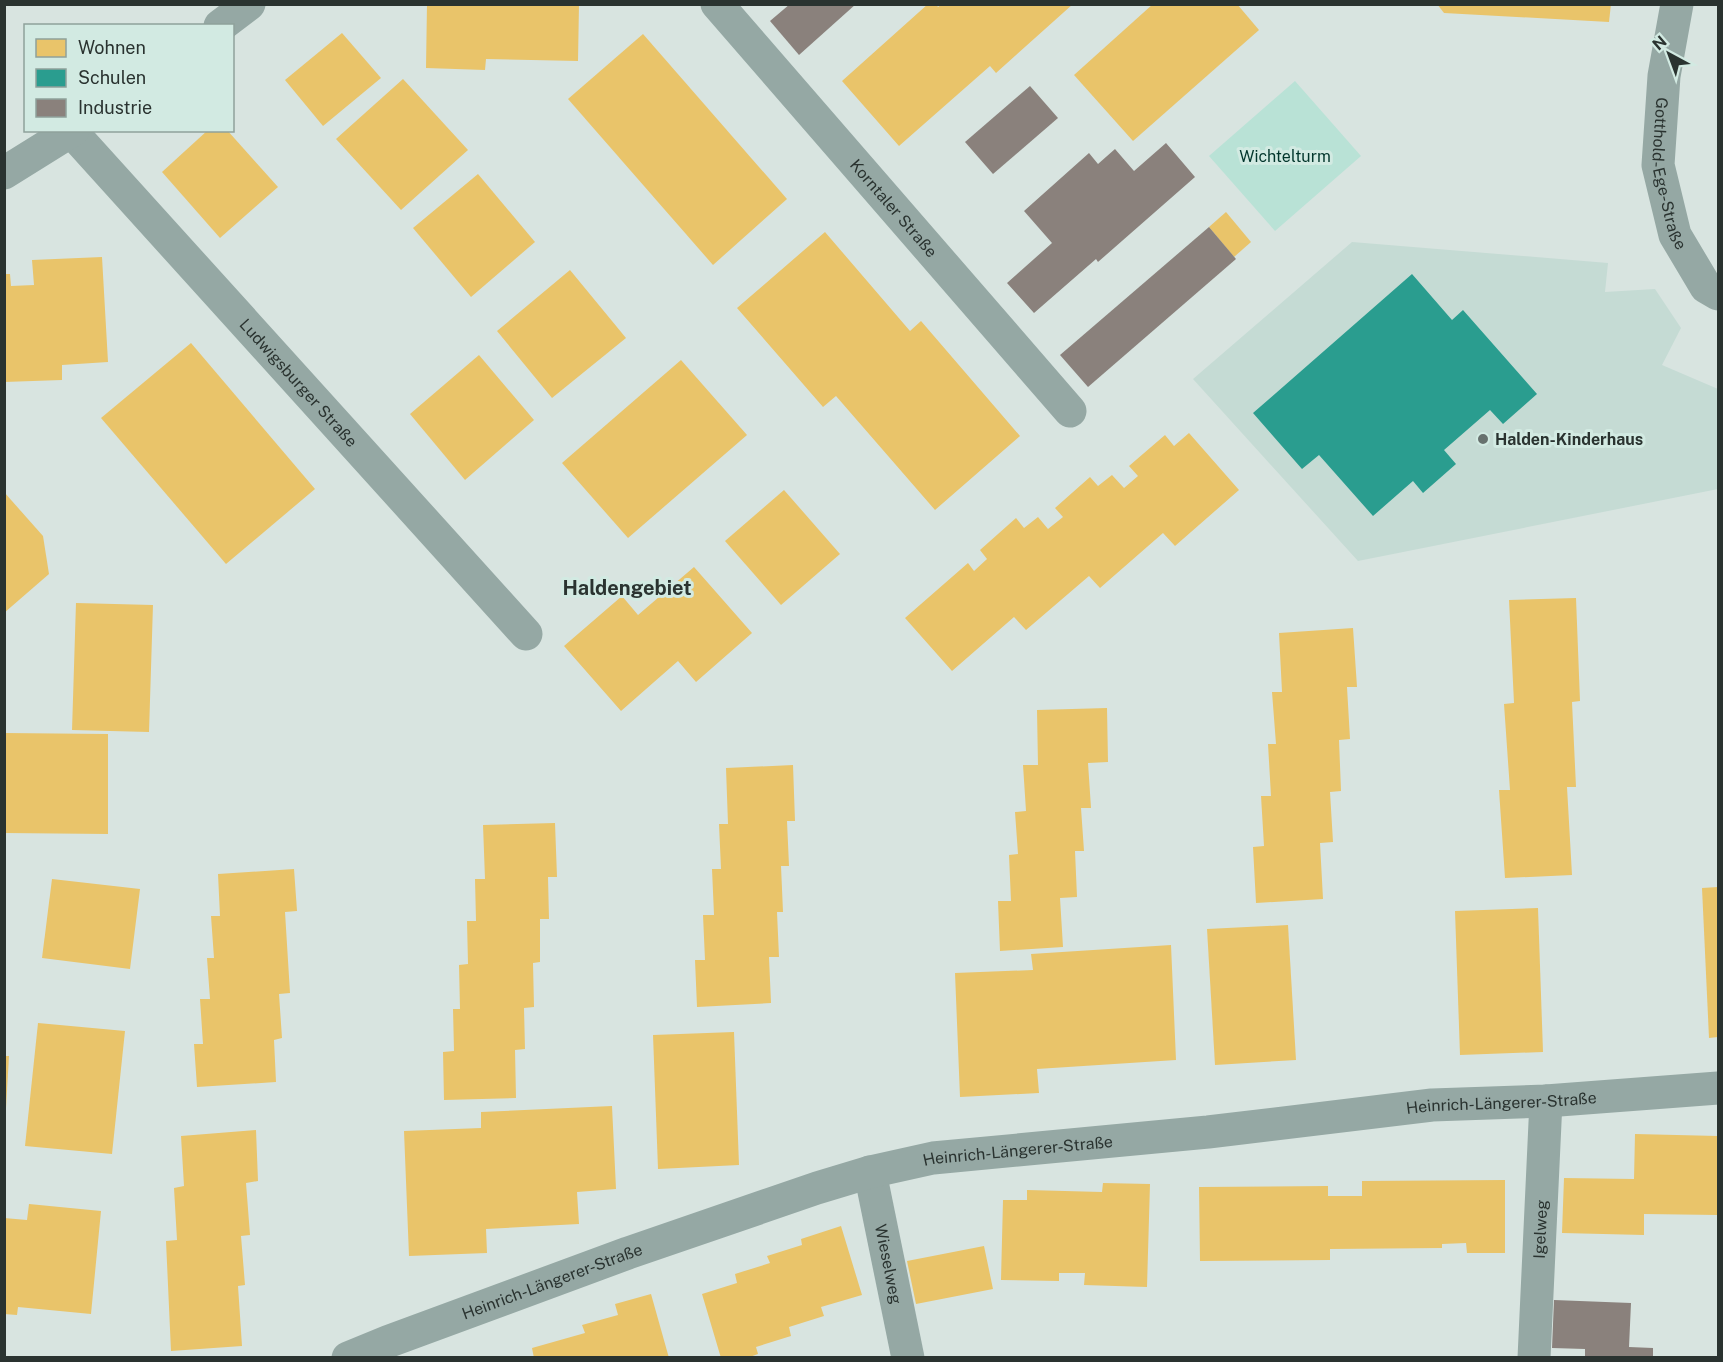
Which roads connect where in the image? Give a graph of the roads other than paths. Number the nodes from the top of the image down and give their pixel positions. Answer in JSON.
{"nodes":[{"id":1,"x":249,"y":4,"type":"edge"},
{"id":2,"x":717,"y":4,"type":"edge"},
{"id":3,"x":1677,"y":4,"type":"edge"},
{"id":4,"x":223,"y":24,"type":"edge"},
{"id":5,"x":70,"y":132,"type":"edge"},
{"id":6,"x":73,"y":132,"type":"edge"},
{"id":7,"x":4,"y":173,"type":"edge"},
{"id":8,"x":1719,"y":294,"type":"edge"},
{"id":9,"x":1070,"y":411,"type":"dead end"},
{"id":10,"x":526,"y":634,"type":"dead end"},
{"id":11,"x":1719,"y":1088,"type":"edge"},
{"id":12,"x":1546,"y":1101,"type":"junction"},
{"id":13,"x":870,"y":1172,"type":"junction"},
{"id":14,"x":348,"y":1358,"type":"edge"},
{"id":15,"x":908,"y":1358,"type":"edge"},
{"id":16,"x":1534,"y":1358,"type":"edge"}],
"edges":[{"from":1,"to":4,"type":"street"},
{"from":2,"to":9,"type":"street","name":"Korntaler Straße"},
{"from":3,"to":8,"type":"street","name":"Gotthold-Ege-Straße"},
{"from":5,"to":7,"type":"street"},
{"from":6,"to":10,"type":"street","name":"Ludwigsburger Straße"},
{"from":11,"to":12,"type":"street","name":"Heinrich-Längerer-Straße"},
{"from":12,"to":13,"type":"street","name":"Heinrich-Längerer-Straße"},
{"from":12,"to":16,"type":"street","name":"Igelweg"},
{"from":13,"to":14,"type":"street","name":"Heinrich-Längerer-Straße"},
{"from":13,"to":15,"type":"street","name":"Wieselweg"}]}
